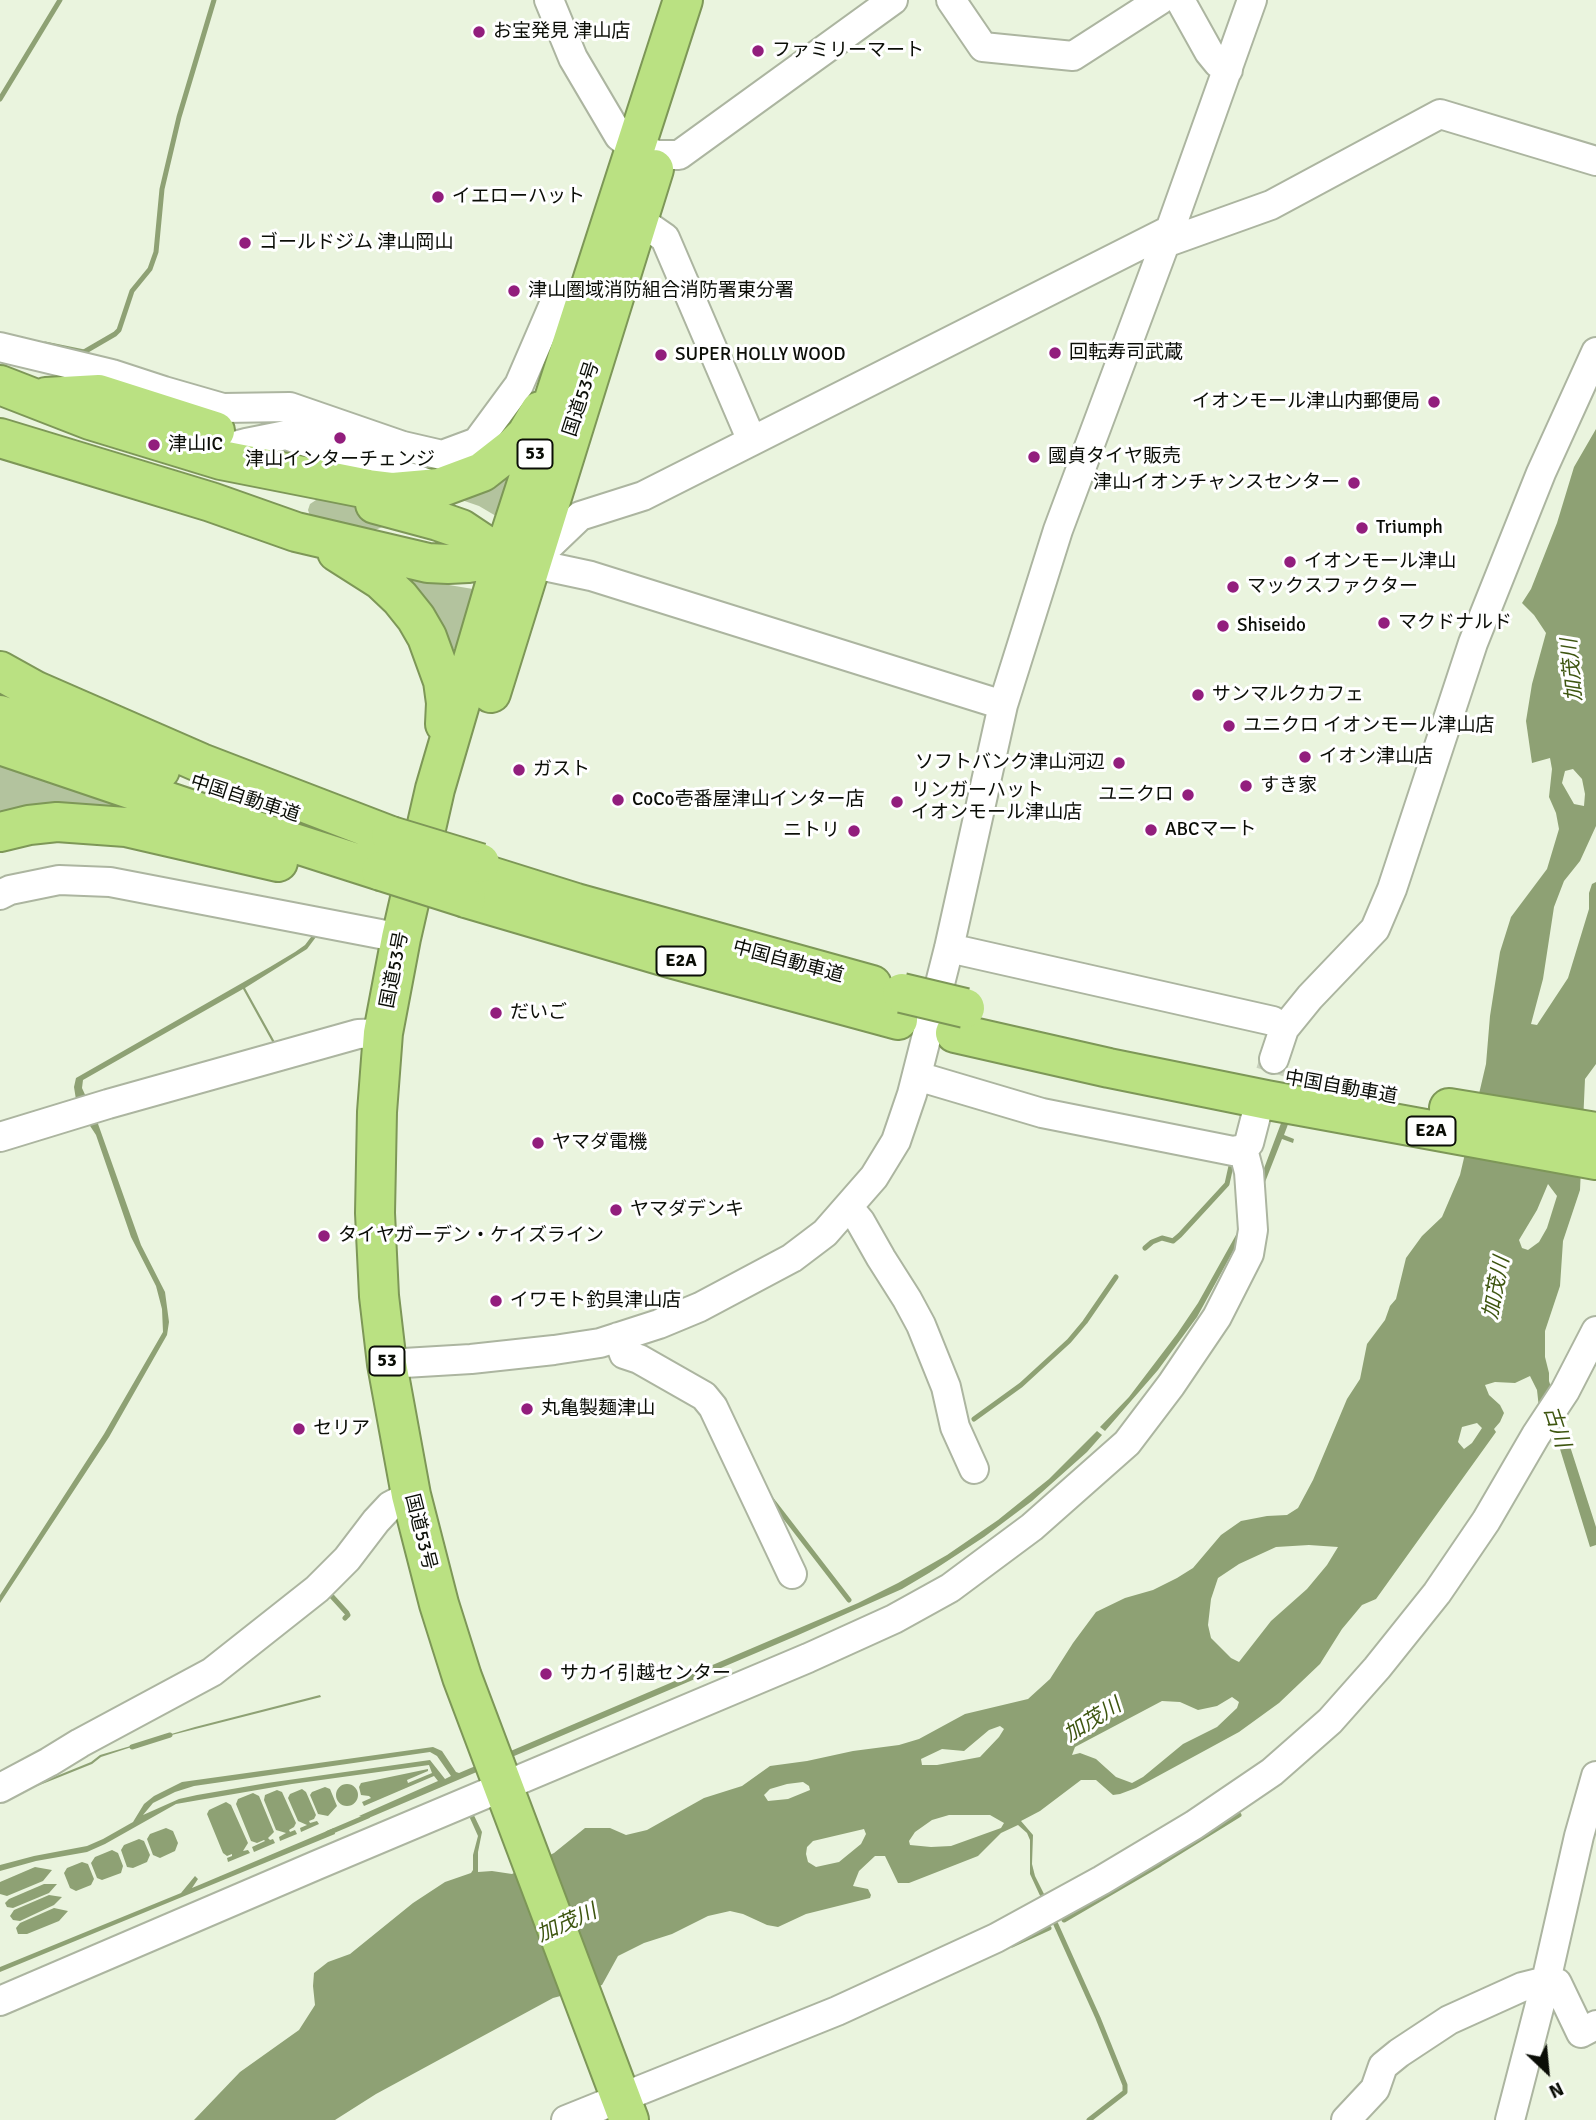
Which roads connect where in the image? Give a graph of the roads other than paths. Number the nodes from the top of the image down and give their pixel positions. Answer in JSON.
{"nodes":[{"id":1,"x":549,"y":0,"type":"edge"},
{"id":2,"x":683,"y":0,"type":"edge"},
{"id":3,"x":707,"y":0,"type":"edge"},
{"id":4,"x":893,"y":0,"type":"edge"},
{"id":5,"x":951,"y":0,"type":"edge"},
{"id":6,"x":1160,"y":0,"type":"edge"},
{"id":7,"x":1180,"y":0,"type":"edge"},
{"id":8,"x":1252,"y":0,"type":"edge"},
{"id":9,"x":1228,"y":70,"type":"junction"},
{"id":10,"x":646,"y":151,"type":"junction"},
{"id":11,"x":1596,"y":161,"type":"edge"},
{"id":12,"x":639,"y":220,"type":"junction"},
{"id":13,"x":1168,"y":237,"type":"junction"},
{"id":14,"x":554,"y":304,"type":"dead end"},
{"id":15,"x":570,"y":345,"type":"junction"},
{"id":16,"x":0,"y":347,"type":"edge"},
{"id":17,"x":1596,"y":352,"type":"edge"},
{"id":18,"x":0,"y":378,"type":"edge"},
{"id":19,"x":99,"y":394,"type":"junction"},
{"id":20,"x":5,"y":416,"type":"edge"},
{"id":21,"x":752,"y":441,"type":"junction"},
{"id":22,"x":229,"y":463,"type":"junction"},
{"id":23,"x":318,"y":480,"type":"junction"},
{"id":24,"x":427,"y":501,"type":"junction"},
{"id":25,"x":296,"y":532,"type":"junction"},
{"id":26,"x":369,"y":549,"type":"junction"},
{"id":27,"x":517,"y":560,"type":"junction"},
{"id":28,"x":0,"y":671,"type":"edge"},
{"id":29,"x":1003,"y":705,"type":"junction"},
{"id":30,"x":0,"y":715,"type":"edge"},
{"id":31,"x":0,"y":745,"type":"edge"},
{"id":32,"x":435,"y":789,"type":"junction"},
{"id":33,"x":0,"y":832,"type":"edge"},
{"id":34,"x":385,"y":860,"type":"junction"},
{"id":35,"x":0,"y":895,"type":"edge"},
{"id":36,"x":404,"y":926,"type":"junction"},
{"id":37,"x":949,"y":948,"type":"junction"},
{"id":38,"x":1284,"y":1029,"type":"junction"},
{"id":39,"x":383,"y":1032,"type":"junction"},
{"id":40,"x":917,"y":1076,"type":"junction"},
{"id":41,"x":1268,"y":1087,"type":"junction"},
{"id":42,"x":1596,"y":1132,"type":"edge"},
{"id":43,"x":0,"y":1137,"type":"edge"},
{"id":44,"x":1243,"y":1149,"type":"junction"},
{"id":45,"x":1596,"y":1160,"type":"edge"},
{"id":46,"x":849,"y":1208,"type":"junction"},
{"id":47,"x":1596,"y":1331,"type":"edge"},
{"id":48,"x":618,"y":1337,"type":"junction"},
{"id":49,"x":387,"y":1364,"type":"junction"},
{"id":50,"x":974,"y":1469,"type":"dead end"},
{"id":51,"x":411,"y":1495,"type":"junction"},
{"id":52,"x":792,"y":1574,"type":"dead end"},
{"id":53,"x":1596,"y":1776,"type":"edge"},
{"id":54,"x":0,"y":1788,"type":"edge"},
{"id":55,"x":505,"y":1790,"type":"junction"},
{"id":56,"x":1546,"y":1981,"type":"junction"},
{"id":57,"x":41,"y":1985,"type":"junction"},
{"id":58,"x":0,"y":1987,"type":"edge"},
{"id":59,"x":0,"y":2001,"type":"edge"},
{"id":60,"x":1596,"y":2025,"type":"edge"},
{"id":61,"x":621,"y":2102,"type":"edge"},
{"id":62,"x":566,"y":2120,"type":"edge"},
{"id":63,"x":1346,"y":2120,"type":"edge"},
{"id":64,"x":1510,"y":2120,"type":"edge"}],
"edges":[{"from":1,"to":10,"type":"street"},
{"from":2,"to":10,"type":"highway","name":"国道53号","number":"53"},
{"from":3,"to":10,"type":"highway","name":"国道53号","number":"53"},
{"from":4,"to":10,"type":"street"},
{"from":5,"to":6,"type":"street"},
{"from":7,"to":9,"type":"street"},
{"from":8,"to":9,"type":"street"},
{"from":9,"to":13,"type":"street"},
{"from":10,"to":12,"type":"highway","name":"国道53号","number":"53"},
{"from":10,"to":15,"type":"highway","name":"国道53号","number":"53"},
{"from":11,"to":13,"type":"street"},
{"from":12,"to":21,"type":"street"},
{"from":12,"to":27,"type":"highway","name":"国道53号","number":"53"},
{"from":13,"to":21,"type":"street"},
{"from":13,"to":29,"type":"street"},
{"from":14,"to":16,"type":"street"},
{"from":15,"to":24,"type":"highway"},
{"from":15,"to":27,"type":"highway","name":"国道53号","number":"53"},
{"from":17,"to":38,"type":"street"},
{"from":18,"to":19,"type":"highway"},
{"from":19,"to":20,"type":"highway"},
{"from":19,"to":22,"type":"highway"},
{"from":20,"to":22,"type":"highway"},
{"from":20,"to":22,"type":"highway"},
{"from":20,"to":23,"type":"highway"},
{"from":20,"to":25,"type":"highway"},
{"from":21,"to":27,"type":"street"},
{"from":22,"to":23,"type":"highway"},
{"from":22,"to":24,"type":"highway"},
{"from":22,"to":25,"type":"highway"},
{"from":22,"to":26,"type":"highway"},
{"from":23,"to":24,"type":"highway"},
{"from":24,"to":27,"type":"highway"},
{"from":25,"to":26,"type":"highway"},
{"from":25,"to":32,"type":"highway"},
{"from":26,"to":27,"type":"highway"},
{"from":27,"to":29,"type":"street"},
{"from":27,"to":32,"type":"highway","name":"国道53号","number":"53"},
{"from":27,"to":36,"type":"highway","name":"国道53号","number":"53"},
{"from":28,"to":34,"type":"highway"},
{"from":29,"to":37,"type":"street"},
{"from":30,"to":34,"type":"highway","name":"中国自動車道","number":"E2A"},
{"from":31,"to":34,"type":"highway","name":"中国自動車道","number":"E2A"},
{"from":32,"to":36,"type":"highway","name":"国道53号","number":"53"},
{"from":33,"to":34,"type":"highway"},
{"from":34,"to":41,"type":"highway","name":"中国自動車道","number":"E2A","bridge":true},
{"from":35,"to":36,"type":"street"},
{"from":36,"to":39,"type":"highway","name":"国道53号","number":"53"},
{"from":37,"to":38,"type":"street"},
{"from":37,"to":40,"type":"street"},
{"from":38,"to":41,"type":"street"},
{"from":39,"to":43,"type":"street"},
{"from":39,"to":49,"type":"highway","name":"国道53号","number":"53"},
{"from":40,"to":44,"type":"street"},
{"from":40,"to":46,"type":"street"},
{"from":41,"to":42,"type":"highway","name":"中国自動車道","number":"E2A"},
{"from":41,"to":44,"type":"street"},
{"from":41,"to":45,"type":"highway","name":"中国自動車道","number":"E2A"},
{"from":44,"to":55,"type":"street"},
{"from":46,"to":48,"type":"street"},
{"from":46,"to":50,"type":"street"},
{"from":47,"to":61,"type":"street"},
{"from":48,"to":49,"type":"street"},
{"from":48,"to":52,"type":"street"},
{"from":49,"to":51,"type":"highway","name":"国道53号","number":"53"},
{"from":51,"to":54,"type":"street"},
{"from":51,"to":55,"type":"highway","name":"国道53号","number":"53"},
{"from":53,"to":56,"type":"street"},
{"from":55,"to":57,"type":"street"},
{"from":55,"to":61,"type":"highway","name":"国道53号","number":"53"},
{"from":56,"to":60,"type":"street"},
{"from":56,"to":63,"type":"street"},
{"from":56,"to":64,"type":"street"},
{"from":57,"to":58,"type":"street"},
{"from":57,"to":59,"type":"street"},
{"from":61,"to":62,"type":"street"}]}
